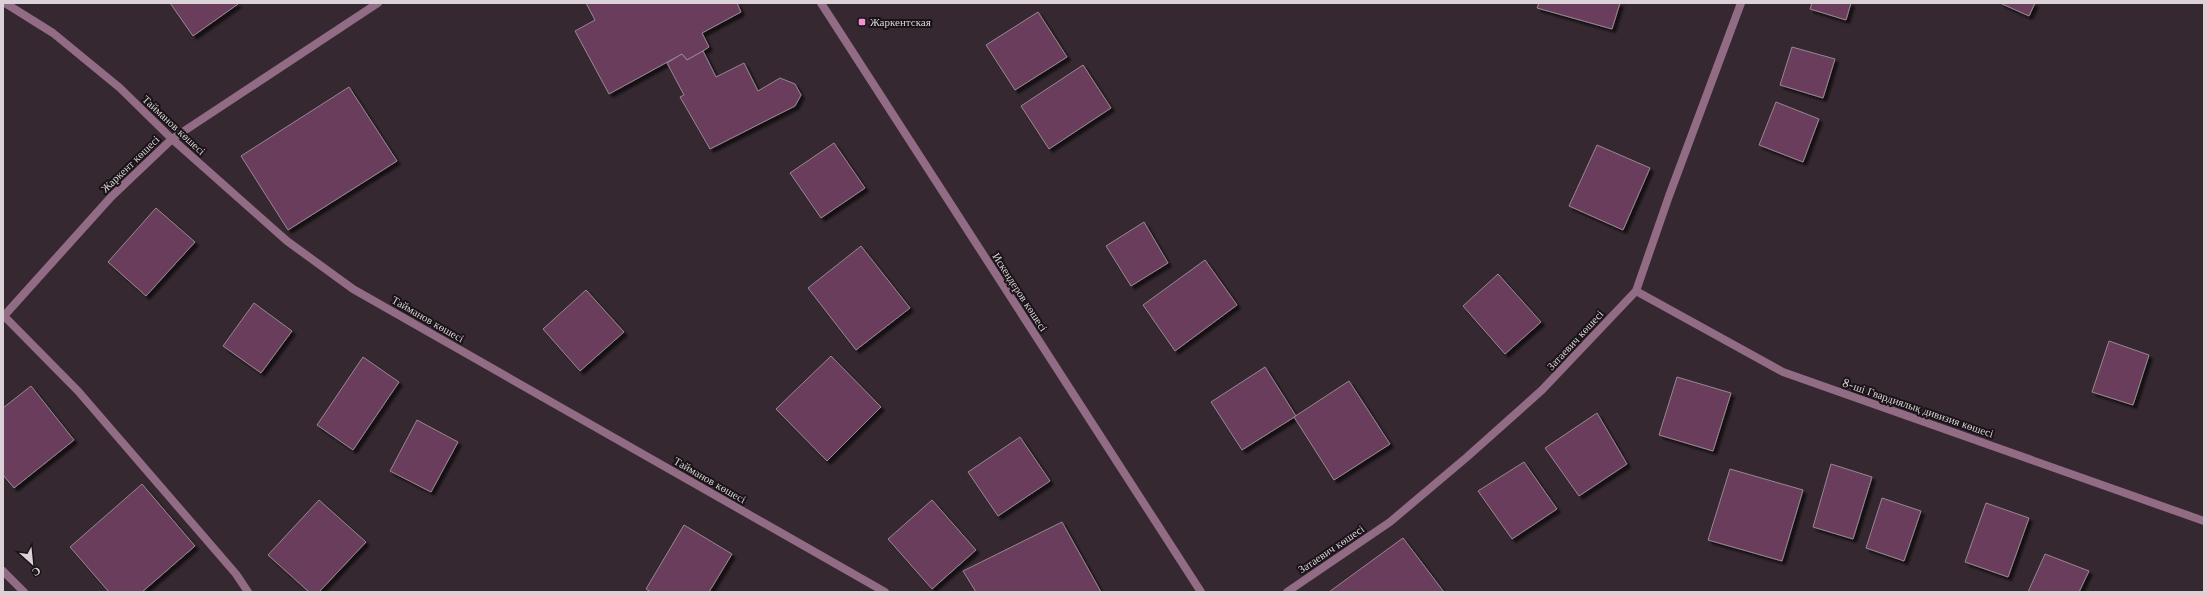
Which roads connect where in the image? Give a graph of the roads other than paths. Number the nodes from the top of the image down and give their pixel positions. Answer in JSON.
{"nodes":[{"id":1,"x":5,"y":3,"type":"edge"},
{"id":2,"x":378,"y":3,"type":"edge"},
{"id":3,"x":821,"y":3,"type":"edge"},
{"id":4,"x":1741,"y":3,"type":"edge"},
{"id":5,"x":172,"y":139,"type":"junction"},
{"id":6,"x":1636,"y":291,"type":"junction"},
{"id":7,"x":3,"y":316,"type":"edge"},
{"id":8,"x":2204,"y":521,"type":"edge"},
{"id":9,"x":3,"y":571,"type":"edge"},
{"id":10,"x":24,"y":592,"type":"edge"},
{"id":11,"x":248,"y":592,"type":"edge"},
{"id":12,"x":885,"y":592,"type":"edge"},
{"id":13,"x":1201,"y":592,"type":"edge"},
{"id":14,"x":1287,"y":592,"type":"edge"}],
"edges":[{"from":1,"to":5,"type":"street","name":"Тайманов көшесі"},
{"from":2,"to":5,"type":"street","name":"Жаркент көшесі"},
{"from":3,"to":13,"type":"street","name":"Искендеров көшесі"},
{"from":4,"to":6,"type":"street","name":"Затаевич көшесі"},
{"from":5,"to":7,"type":"street","name":"Жаркент көшесі"},
{"from":5,"to":12,"type":"street","name":"Тайманов көшесі"},
{"from":6,"to":8,"type":"street","name":"8-ші Гвардиялық дивизия көшесі"},
{"from":6,"to":14,"type":"street","name":"Затаевич көшесі"},
{"from":7,"to":11,"type":"street"},
{"from":9,"to":10,"type":"street"}]}
